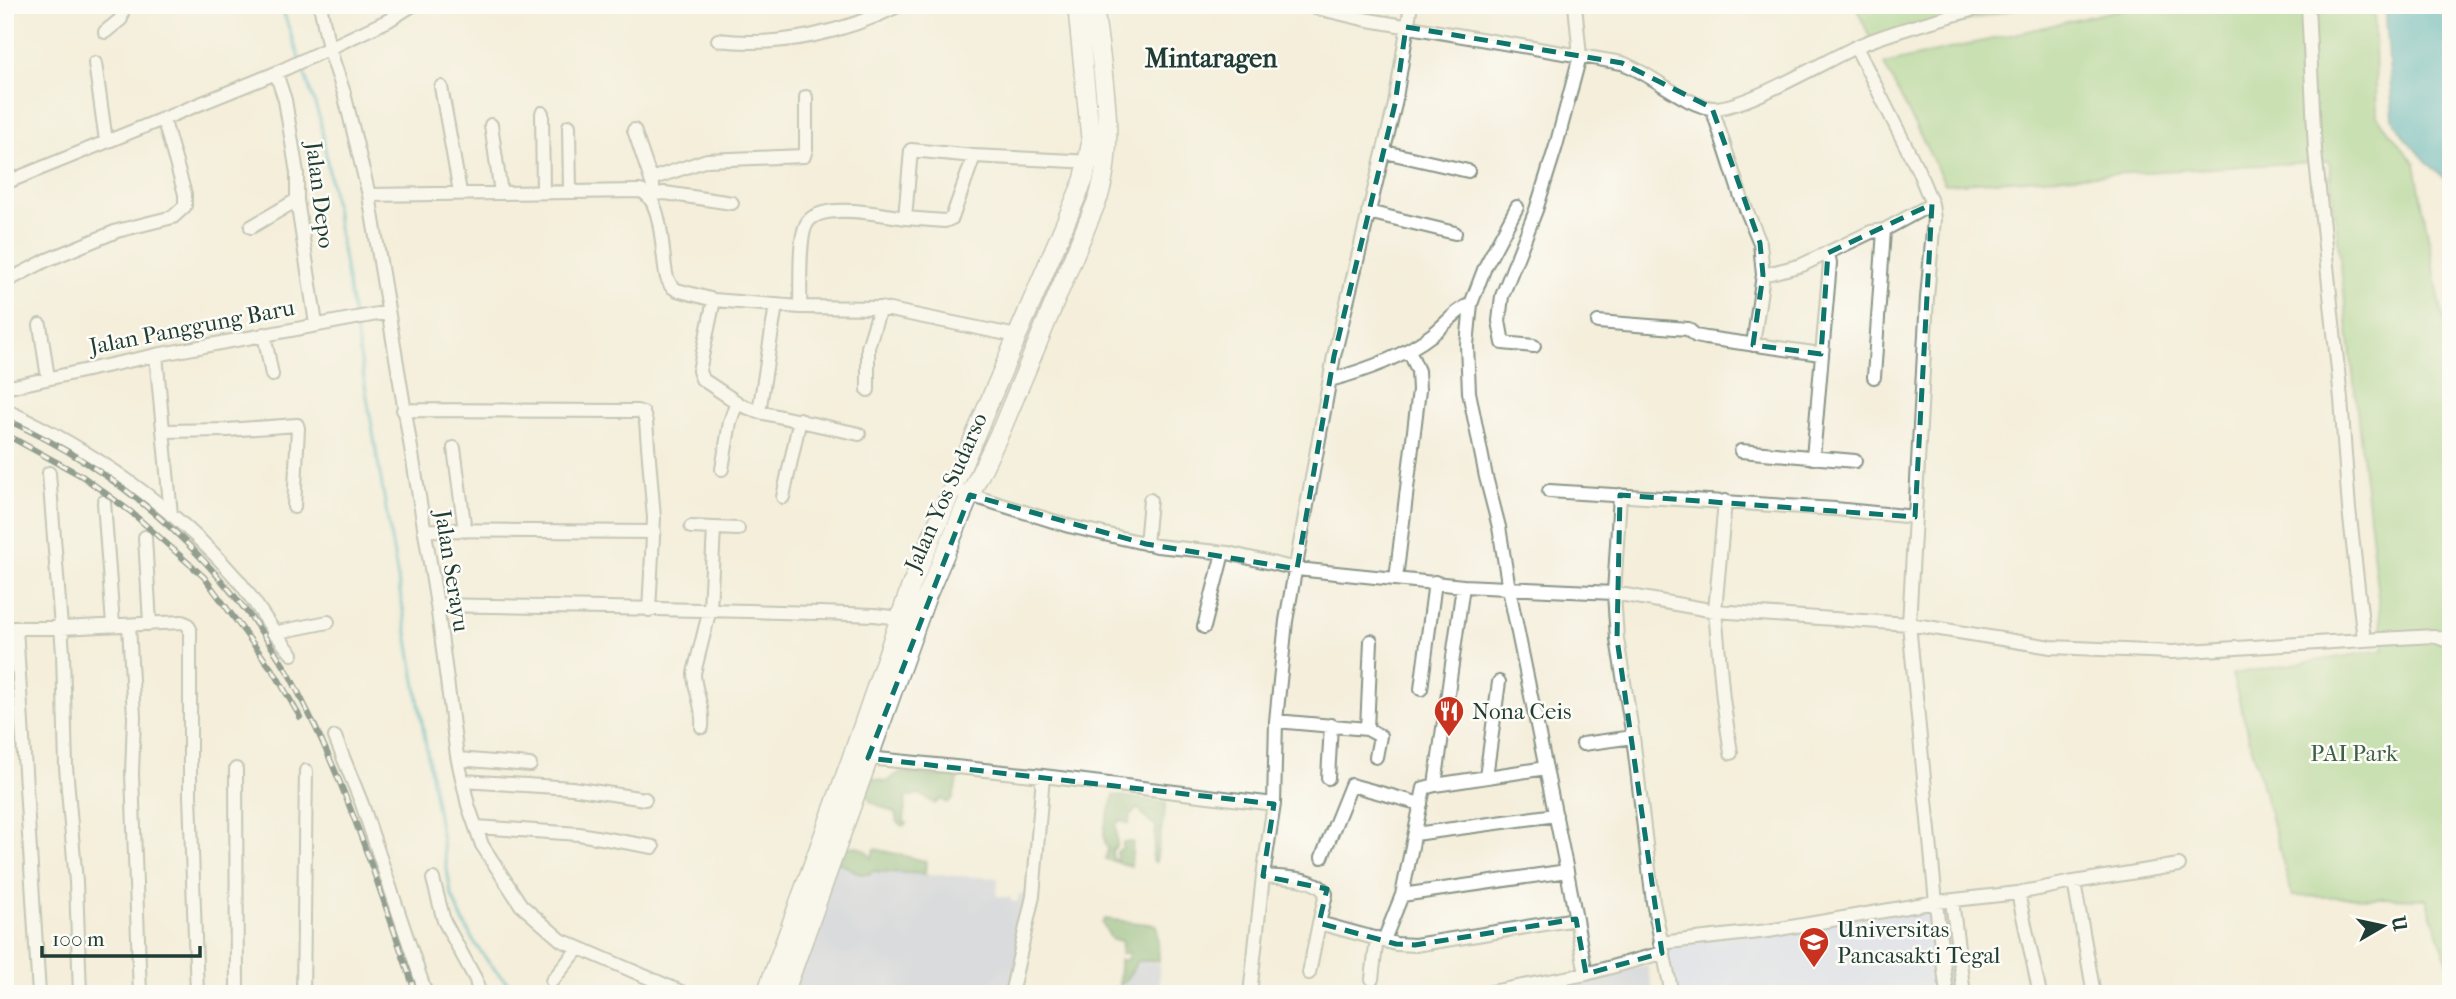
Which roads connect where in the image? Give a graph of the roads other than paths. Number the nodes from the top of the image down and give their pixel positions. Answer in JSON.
{"nodes":[{"id":1,"x":123,"y":5,"type":"edge"},
{"id":2,"x":320,"y":5,"type":"edge"},
{"id":3,"x":413,"y":5,"type":"edge"},
{"id":4,"x":900,"y":5,"type":"edge"},
{"id":5,"x":1077,"y":5,"type":"edge"},
{"id":6,"x":1094,"y":5,"type":"edge"},
{"id":7,"x":1304,"y":5,"type":"edge"},
{"id":8,"x":1411,"y":5,"type":"edge"},
{"id":9,"x":1575,"y":5,"type":"edge"},
{"id":10,"x":1988,"y":5,"type":"edge"},
{"id":11,"x":2308,"y":5,"type":"edge"},
{"id":12,"x":1406,"y":27,"type":"junction"},
{"id":13,"x":105,"y":33,"type":"dead end"},
{"id":14,"x":718,"y":40,"type":"dead end"},
{"id":15,"x":1856,"y":47,"type":"junction"},
{"id":16,"x":329,"y":48,"type":"junction"},
{"id":17,"x":1580,"y":56,"type":"junction"},
{"id":18,"x":95,"y":63,"type":"dead end"},
{"id":19,"x":276,"y":73,"type":"junction"},
{"id":20,"x":441,"y":87,"type":"dead end"},
{"id":21,"x":806,"y":97,"type":"dead end"},
{"id":22,"x":1712,"y":108,"type":"junction"},
{"id":23,"x":542,"y":113,"type":"dead end"},
{"id":24,"x":163,"y":118,"type":"junction"},
{"id":25,"x":491,"y":125,"type":"dead end"},
{"id":26,"x":569,"y":126,"type":"dead end"},
{"id":27,"x":634,"y":130,"type":"dead end"},
{"id":28,"x":106,"y":141,"type":"junction"},
{"id":29,"x":1385,"y":152,"type":"junction"},
{"id":30,"x":974,"y":156,"type":"junction"},
{"id":31,"x":1089,"y":162,"type":"junction"},
{"id":32,"x":1108,"y":162,"type":"junction"},
{"id":33,"x":1468,"y":171,"type":"dead end"},
{"id":34,"x":651,"y":179,"type":"junction"},
{"id":35,"x":6,"y":180,"type":"edge"},
{"id":36,"x":460,"y":192,"type":"junction"},
{"id":37,"x":543,"y":192,"type":"junction"},
{"id":38,"x":570,"y":192,"type":"junction"},
{"id":39,"x":501,"y":193,"type":"junction"},
{"id":40,"x":369,"y":195,"type":"junction"},
{"id":41,"x":653,"y":196,"type":"junction"},
{"id":42,"x":297,"y":200,"type":"junction"},
{"id":43,"x":732,"y":203,"type":"dead end"},
{"id":44,"x":1932,"y":204,"type":"junction"},
{"id":45,"x":1517,"y":207,"type":"dead end"},
{"id":46,"x":1368,"y":212,"type":"junction"},
{"id":47,"x":905,"y":218,"type":"junction"},
{"id":48,"x":251,"y":227,"type":"dead end"},
{"id":49,"x":1884,"y":230,"type":"junction"},
{"id":50,"x":1455,"y":233,"type":"dead end"},
{"id":51,"x":1828,"y":253,"type":"junction"},
{"id":52,"x":1763,"y":275,"type":"junction"},
{"id":53,"x":5,"y":282,"type":"edge"},
{"id":54,"x":714,"y":300,"type":"junction"},
{"id":55,"x":1471,"y":304,"type":"junction"},
{"id":56,"x":776,"y":305,"type":"junction"},
{"id":57,"x":800,"y":307,"type":"junction"},
{"id":58,"x":880,"y":308,"type":"junction"},
{"id":59,"x":388,"y":312,"type":"junction"},
{"id":60,"x":1598,"y":322,"type":"dead end"},
{"id":61,"x":316,"y":324,"type":"junction"},
{"id":62,"x":40,"y":325,"type":"dead end"},
{"id":63,"x":264,"y":334,"type":"junction"},
{"id":64,"x":1017,"y":336,"type":"junction"},
{"id":65,"x":1753,"y":345,"type":"junction"},
{"id":66,"x":1534,"y":346,"type":"dead end"},
{"id":67,"x":1409,"y":350,"type":"junction"},
{"id":68,"x":1821,"y":354,"type":"junction"},
{"id":69,"x":156,"y":355,"type":"junction"},
{"id":70,"x":272,"y":375,"type":"dead end"},
{"id":71,"x":1874,"y":377,"type":"dead end"},
{"id":72,"x":48,"y":378,"type":"junction"},
{"id":73,"x":1330,"y":380,"type":"junction"},
{"id":74,"x":5,"y":388,"type":"edge"},
{"id":75,"x":868,"y":390,"type":"dead end"},
{"id":76,"x":737,"y":402,"type":"junction"},
{"id":77,"x":5,"y":410,"type":"edge"},
{"id":78,"x":403,"y":410,"type":"junction"},
{"id":79,"x":759,"y":412,"type":"junction"},
{"id":80,"x":800,"y":419,"type":"junction"},
{"id":81,"x":163,"y":431,"type":"junction"},
{"id":82,"x":859,"y":433,"type":"dead end"},
{"id":83,"x":454,"y":448,"type":"dead end"},
{"id":84,"x":1741,"y":451,"type":"dead end"},
{"id":85,"x":1812,"y":458,"type":"junction"},
{"id":86,"x":1855,"y":460,"type":"dead end"},
{"id":87,"x":722,"y":469,"type":"dead end"},
{"id":88,"x":49,"y":473,"type":"dead end"},
{"id":89,"x":953,"y":487,"type":"junction"},
{"id":90,"x":1549,"y":491,"type":"dead end"},
{"id":91,"x":970,"y":495,"type":"junction"},
{"id":92,"x":1620,"y":495,"type":"junction"},
{"id":93,"x":783,"y":497,"type":"dead end"},
{"id":94,"x":1150,"y":499,"type":"dead end"},
{"id":95,"x":1725,"y":501,"type":"junction"},
{"id":96,"x":104,"y":502,"type":"dead end"},
{"id":97,"x":294,"y":507,"type":"dead end"},
{"id":98,"x":171,"y":515,"type":"junction"},
{"id":99,"x":1915,"y":517,"type":"junction"},
{"id":100,"x":691,"y":527,"type":"dead end"},
{"id":101,"x":713,"y":528,"type":"junction"},
{"id":102,"x":738,"y":529,"type":"dead end"},
{"id":103,"x":425,"y":530,"type":"junction"},
{"id":104,"x":465,"y":531,"type":"junction"},
{"id":105,"x":654,"y":532,"type":"junction"},
{"id":106,"x":145,"y":537,"type":"dead end"},
{"id":107,"x":1146,"y":544,"type":"junction"},
{"id":108,"x":1223,"y":553,"type":"junction"},
{"id":109,"x":1297,"y":569,"type":"junction"},
{"id":110,"x":1396,"y":579,"type":"junction"},
{"id":111,"x":1436,"y":582,"type":"junction"},
{"id":112,"x":1463,"y":586,"type":"junction"},
{"id":113,"x":1508,"y":589,"type":"junction"},
{"id":114,"x":1614,"y":593,"type":"junction"},
{"id":115,"x":437,"y":606,"type":"junction"},
{"id":116,"x":710,"y":609,"type":"junction"},
{"id":117,"x":649,"y":610,"type":"junction"},
{"id":118,"x":1715,"y":611,"type":"junction"},
{"id":119,"x":901,"y":618,"type":"junction"},
{"id":120,"x":328,"y":622,"type":"dead end"},
{"id":121,"x":150,"y":624,"type":"junction"},
{"id":122,"x":1909,"y":624,"type":"junction"},
{"id":123,"x":113,"y":625,"type":"junction"},
{"id":124,"x":129,"y":625,"type":"junction"},
{"id":125,"x":11,"y":628,"type":"edge"},
{"id":126,"x":61,"y":628,"type":"junction"},
{"id":127,"x":1204,"y":628,"type":"dead end"},
{"id":128,"x":273,"y":633,"type":"junction"},
{"id":129,"x":2364,"y":640,"type":"junction"},
{"id":130,"x":1371,"y":641,"type":"dead end"},
{"id":131,"x":2451,"y":642,"type":"edge"},
{"id":132,"x":292,"y":654,"type":"dead end"},
{"id":133,"x":1499,"y":682,"type":"dead end"},
{"id":134,"x":1421,"y":689,"type":"dead end"},
{"id":135,"x":1276,"y":721,"type":"junction"},
{"id":136,"x":1331,"y":724,"type":"junction"},
{"id":137,"x":702,"y":727,"type":"dead end"},
{"id":138,"x":1367,"y":729,"type":"junction"},
{"id":139,"x":335,"y":737,"type":"dead end"},
{"id":140,"x":1633,"y":737,"type":"junction"},
{"id":141,"x":1583,"y":744,"type":"dead end"},
{"id":142,"x":1731,"y":753,"type":"dead end"},
{"id":143,"x":1376,"y":757,"type":"dead end"},
{"id":144,"x":868,"y":758,"type":"junction"},
{"id":145,"x":458,"y":759,"type":"junction"},
{"id":146,"x":530,"y":765,"type":"dead end"},
{"id":147,"x":1546,"y":768,"type":"junction"},
{"id":148,"x":236,"y":769,"type":"dead end"},
{"id":149,"x":306,"y":771,"type":"dead end"},
{"id":150,"x":1043,"y":776,"type":"junction"},
{"id":151,"x":1486,"y":776,"type":"junction"},
{"id":152,"x":1328,"y":778,"type":"dead end"},
{"id":153,"x":463,"y":781,"type":"junction"},
{"id":154,"x":1435,"y":785,"type":"junction"},
{"id":155,"x":645,"y":799,"type":"dead end"},
{"id":156,"x":1274,"y":804,"type":"junction"},
{"id":157,"x":1421,"y":804,"type":"junction"},
{"id":158,"x":1556,"y":815,"type":"junction"},
{"id":159,"x":476,"y":827,"type":"junction"},
{"id":160,"x":1415,"y":834,"type":"junction"},
{"id":161,"x":653,"y":847,"type":"dead end"},
{"id":162,"x":1322,"y":857,"type":"dead end"},
{"id":163,"x":2179,"y":865,"type":"dead end"},
{"id":164,"x":1567,"y":871,"type":"junction"},
{"id":165,"x":1263,"y":876,"type":"junction"},
{"id":166,"x":433,"y":879,"type":"dead end"},
{"id":167,"x":2074,"y":882,"type":"junction"},
{"id":168,"x":2018,"y":893,"type":"junction"},
{"id":169,"x":1402,"y":895,"type":"junction"},
{"id":170,"x":1952,"y":901,"type":"junction"},
{"id":171,"x":1936,"y":902,"type":"junction"},
{"id":172,"x":1576,"y":919,"type":"junction"},
{"id":173,"x":1319,"y":923,"type":"junction"},
{"id":174,"x":1380,"y":939,"type":"junction"},
{"id":175,"x":1661,"y":948,"type":"junction"},
{"id":176,"x":578,"y":949,"type":"junction"},
{"id":177,"x":1309,"y":973,"type":"dead end"},
{"id":178,"x":1586,"y":974,"type":"junction"},
{"id":179,"x":1372,"y":979,"type":"dead end"},
{"id":180,"x":552,"y":981,"type":"dead end"},
{"id":181,"x":39,"y":994,"type":"edge"},
{"id":182,"x":80,"y":994,"type":"edge"},
{"id":183,"x":140,"y":994,"type":"edge"},
{"id":184,"x":197,"y":994,"type":"edge"},
{"id":185,"x":237,"y":994,"type":"edge"},
{"id":186,"x":303,"y":994,"type":"edge"},
{"id":187,"x":426,"y":994,"type":"edge"},
{"id":188,"x":479,"y":994,"type":"edge"},
{"id":189,"x":686,"y":994,"type":"edge"},
{"id":190,"x":766,"y":994,"type":"edge"},
{"id":191,"x":784,"y":994,"type":"edge"},
{"id":192,"x":1011,"y":994,"type":"edge"},
{"id":193,"x":1250,"y":994,"type":"edge"},
{"id":194,"x":1481,"y":994,"type":"edge"},
{"id":195,"x":1672,"y":994,"type":"edge"},
{"id":196,"x":1947,"y":994,"type":"edge"},
{"id":197,"x":1964,"y":994,"type":"edge"},
{"id":198,"x":2040,"y":994,"type":"edge"},
{"id":199,"x":2094,"y":994,"type":"edge"}],
"edges":[{"from":1,"to":13,"type":"street"},
{"from":2,"to":16,"type":"street","name":"Jalan Serayu"},
{"from":3,"to":16,"type":"street"},
{"from":4,"to":14,"type":"street"},
{"from":5,"to":31,"type":"highway","name":"Jalan Yos Sudarso"},
{"from":6,"to":32,"type":"highway","name":"Jalan Yos Sudarso"},
{"from":7,"to":12,"type":"street"},
{"from":8,"to":12,"type":"street"},
{"from":9,"to":17,"type":"street"},
{"from":10,"to":15,"type":"street"},
{"from":11,"to":129,"type":"street"},
{"from":12,"to":17,"type":"street"},
{"from":12,"to":29,"type":"street"},
{"from":15,"to":22,"type":"street"},
{"from":15,"to":44,"type":"street"},
{"from":16,"to":19,"type":"street"},
{"from":16,"to":40,"type":"street","name":"Jalan Serayu"},
{"from":17,"to":22,"type":"street"},
{"from":17,"to":66,"type":"street"},
{"from":18,"to":28,"type":"street"},
{"from":19,"to":24,"type":"street"},
{"from":19,"to":42,"type":"street","name":"Jalan Depo"},
{"from":20,"to":36,"type":"street"},
{"from":21,"to":34,"type":"street"},
{"from":22,"to":52,"type":"street"},
{"from":23,"to":37,"type":"street"},
{"from":24,"to":28,"type":"street"},
{"from":24,"to":53,"type":"street"},
{"from":25,"to":39,"type":"street"},
{"from":26,"to":38,"type":"street"},
{"from":27,"to":34,"type":"street"},
{"from":28,"to":35,"type":"street"},
{"from":29,"to":33,"type":"street"},
{"from":29,"to":46,"type":"street"},
{"from":30,"to":31,"type":"street"},
{"from":30,"to":47,"type":"street"},
{"from":30,"to":47,"type":"street"},
{"from":31,"to":32,"type":"street"},
{"from":31,"to":64,"type":"highway","name":"Jalan Yos Sudarso"},
{"from":32,"to":91,"type":"highway","name":"Jalan Yos Sudarso"},
{"from":34,"to":41,"type":"street"},
{"from":36,"to":39,"type":"street"},
{"from":36,"to":40,"type":"street"},
{"from":37,"to":38,"type":"street"},
{"from":37,"to":39,"type":"street"},
{"from":38,"to":41,"type":"street"},
{"from":40,"to":59,"type":"street","name":"Jalan Serayu"},
{"from":41,"to":43,"type":"street"},
{"from":41,"to":54,"type":"street"},
{"from":42,"to":48,"type":"street"},
{"from":42,"to":61,"type":"street","name":"Jalan Depo"},
{"from":44,"to":49,"type":"street"},
{"from":44,"to":99,"type":"street"},
{"from":45,"to":55,"type":"street"},
{"from":46,"to":50,"type":"street"},
{"from":46,"to":73,"type":"street"},
{"from":47,"to":57,"type":"street"},
{"from":49,"to":51,"type":"street"},
{"from":49,"to":71,"type":"street"},
{"from":51,"to":52,"type":"street"},
{"from":51,"to":68,"type":"street"},
{"from":52,"to":65,"type":"street"},
{"from":54,"to":56,"type":"street"},
{"from":54,"to":76,"type":"street"},
{"from":55,"to":67,"type":"street"},
{"from":55,"to":113,"type":"street"},
{"from":56,"to":57,"type":"street"},
{"from":56,"to":79,"type":"street"},
{"from":57,"to":58,"type":"street"},
{"from":58,"to":64,"type":"street"},
{"from":58,"to":75,"type":"street"},
{"from":59,"to":61,"type":"street","name":"Jalan Panggung Baru"},
{"from":59,"to":78,"type":"street","name":"Jalan Serayu"},
{"from":60,"to":65,"type":"street"},
{"from":61,"to":63,"type":"street","name":"Jalan Panggung Baru"},
{"from":62,"to":72,"type":"street"},
{"from":63,"to":69,"type":"street","name":"Jalan Panggung Baru"},
{"from":63,"to":70,"type":"street"},
{"from":64,"to":89,"type":"highway","name":"Jalan Yos Sudarso"},
{"from":65,"to":68,"type":"street"},
{"from":67,"to":73,"type":"street"},
{"from":67,"to":110,"type":"street"},
{"from":68,"to":85,"type":"street"},
{"from":69,"to":72,"type":"street","name":"Jalan Panggung Baru"},
{"from":69,"to":81,"type":"street"},
{"from":72,"to":74,"type":"street","name":"Jalan Panggung Baru"},
{"from":73,"to":109,"type":"street"},
{"from":76,"to":79,"type":"street"},
{"from":76,"to":87,"type":"street"},
{"from":77,"to":98,"type":"street"},
{"from":78,"to":103,"type":"street","name":"Jalan Serayu"},
{"from":78,"to":105,"type":"street"},
{"from":79,"to":80,"type":"street"},
{"from":80,"to":82,"type":"street"},
{"from":80,"to":93,"type":"street"},
{"from":81,"to":97,"type":"street"},
{"from":81,"to":98,"type":"street"},
{"from":83,"to":104,"type":"street"},
{"from":84,"to":85,"type":"street"},
{"from":85,"to":86,"type":"street"},
{"from":88,"to":126,"type":"street"},
{"from":89,"to":91,"type":"street"},
{"from":89,"to":119,"type":"highway","name":"Jalan Yos Sudarso"},
{"from":90,"to":92,"type":"street"},
{"from":91,"to":107,"type":"street"},
{"from":91,"to":144,"type":"highway","name":"Jalan Yos Sudarso"},
{"from":92,"to":95,"type":"street"},
{"from":92,"to":114,"type":"street"},
{"from":94,"to":107,"type":"street"},
{"from":95,"to":99,"type":"street"},
{"from":95,"to":118,"type":"street"},
{"from":96,"to":123,"type":"street"},
{"from":98,"to":128,"type":"street"},
{"from":99,"to":122,"type":"street"},
{"from":100,"to":101,"type":"street"},
{"from":101,"to":102,"type":"street"},
{"from":101,"to":116,"type":"street"},
{"from":103,"to":104,"type":"street"},
{"from":103,"to":115,"type":"street","name":"Jalan Serayu"},
{"from":104,"to":105,"type":"street"},
{"from":105,"to":117,"type":"street"},
{"from":106,"to":121,"type":"street"},
{"from":107,"to":108,"type":"street"},
{"from":108,"to":109,"type":"street"},
{"from":108,"to":127,"type":"street"},
{"from":109,"to":110,"type":"street"},
{"from":109,"to":135,"type":"street"},
{"from":110,"to":111,"type":"street"},
{"from":111,"to":112,"type":"street"},
{"from":111,"to":134,"type":"street"},
{"from":112,"to":113,"type":"street"},
{"from":112,"to":154,"type":"street"},
{"from":113,"to":114,"type":"street"},
{"from":113,"to":147,"type":"street"},
{"from":114,"to":118,"type":"street"},
{"from":114,"to":140,"type":"street"},
{"from":115,"to":117,"type":"street"},
{"from":115,"to":145,"type":"street","name":"Jalan Serayu"},
{"from":116,"to":117,"type":"street"},
{"from":116,"to":119,"type":"street"},
{"from":116,"to":137,"type":"street"},
{"from":118,"to":122,"type":"street"},
{"from":118,"to":142,"type":"street"},
{"from":119,"to":190,"type":"highway","name":"Jalan Yos Sudarso"},
{"from":120,"to":128,"type":"street"},
{"from":121,"to":124,"type":"street"},
{"from":121,"to":184,"type":"street"},
{"from":122,"to":129,"type":"street"},
{"from":122,"to":171,"type":"street"},
{"from":123,"to":124,"type":"street"},
{"from":123,"to":126,"type":"street"},
{"from":124,"to":183,"type":"street"},
{"from":125,"to":126,"type":"street"},
{"from":125,"to":181,"type":"street"},
{"from":126,"to":182,"type":"street"},
{"from":128,"to":132,"type":"street"},
{"from":129,"to":131,"type":"street"},
{"from":130,"to":138,"type":"street"},
{"from":133,"to":151,"type":"street"},
{"from":135,"to":136,"type":"street"},
{"from":135,"to":156,"type":"street"},
{"from":136,"to":138,"type":"street"},
{"from":136,"to":152,"type":"street"},
{"from":138,"to":143,"type":"street"},
{"from":139,"to":187,"type":"street"},
{"from":140,"to":141,"type":"street"},
{"from":140,"to":175,"type":"street"},
{"from":144,"to":150,"type":"street"},
{"from":144,"to":191,"type":"highway","name":"Jalan Yos Sudarso"},
{"from":145,"to":146,"type":"street"},
{"from":145,"to":153,"type":"street","name":"Jalan Serayu"},
{"from":147,"to":151,"type":"street"},
{"from":147,"to":158,"type":"street"},
{"from":148,"to":185,"type":"street"},
{"from":149,"to":186,"type":"street"},
{"from":150,"to":156,"type":"street"},
{"from":150,"to":192,"type":"street"},
{"from":151,"to":154,"type":"street"},
{"from":153,"to":155,"type":"street"},
{"from":153,"to":159,"type":"street","name":"Jalan Serayu"},
{"from":154,"to":157,"type":"street"},
{"from":156,"to":165,"type":"street"},
{"from":157,"to":160,"type":"street"},
{"from":157,"to":162,"type":"street"},
{"from":158,"to":160,"type":"street"},
{"from":158,"to":164,"type":"street"},
{"from":159,"to":161,"type":"street"},
{"from":159,"to":176,"type":"street","name":"Jalan Serayu"},
{"from":160,"to":169,"type":"street"},
{"from":163,"to":167,"type":"street"},
{"from":164,"to":169,"type":"street"},
{"from":164,"to":172,"type":"street"},
{"from":165,"to":173,"type":"street"},
{"from":165,"to":193,"type":"street"},
{"from":166,"to":188,"type":"street"},
{"from":167,"to":168,"type":"street"},
{"from":167,"to":199,"type":"street"},
{"from":168,"to":170,"type":"street"},
{"from":168,"to":198,"type":"street"},
{"from":169,"to":174,"type":"street"},
{"from":170,"to":171,"type":"street"},
{"from":170,"to":197,"type":"street"},
{"from":171,"to":175,"type":"street"},
{"from":171,"to":196,"type":"street"},
{"from":172,"to":174,"type":"street"},
{"from":172,"to":178,"type":"street"},
{"from":173,"to":174,"type":"street"},
{"from":173,"to":177,"type":"street"},
{"from":174,"to":179,"type":"street"},
{"from":175,"to":178,"type":"street"},
{"from":175,"to":195,"type":"street"},
{"from":176,"to":180,"type":"street"},
{"from":176,"to":189,"type":"street","name":"Jalan Serayu"},
{"from":178,"to":194,"type":"street"}]}
